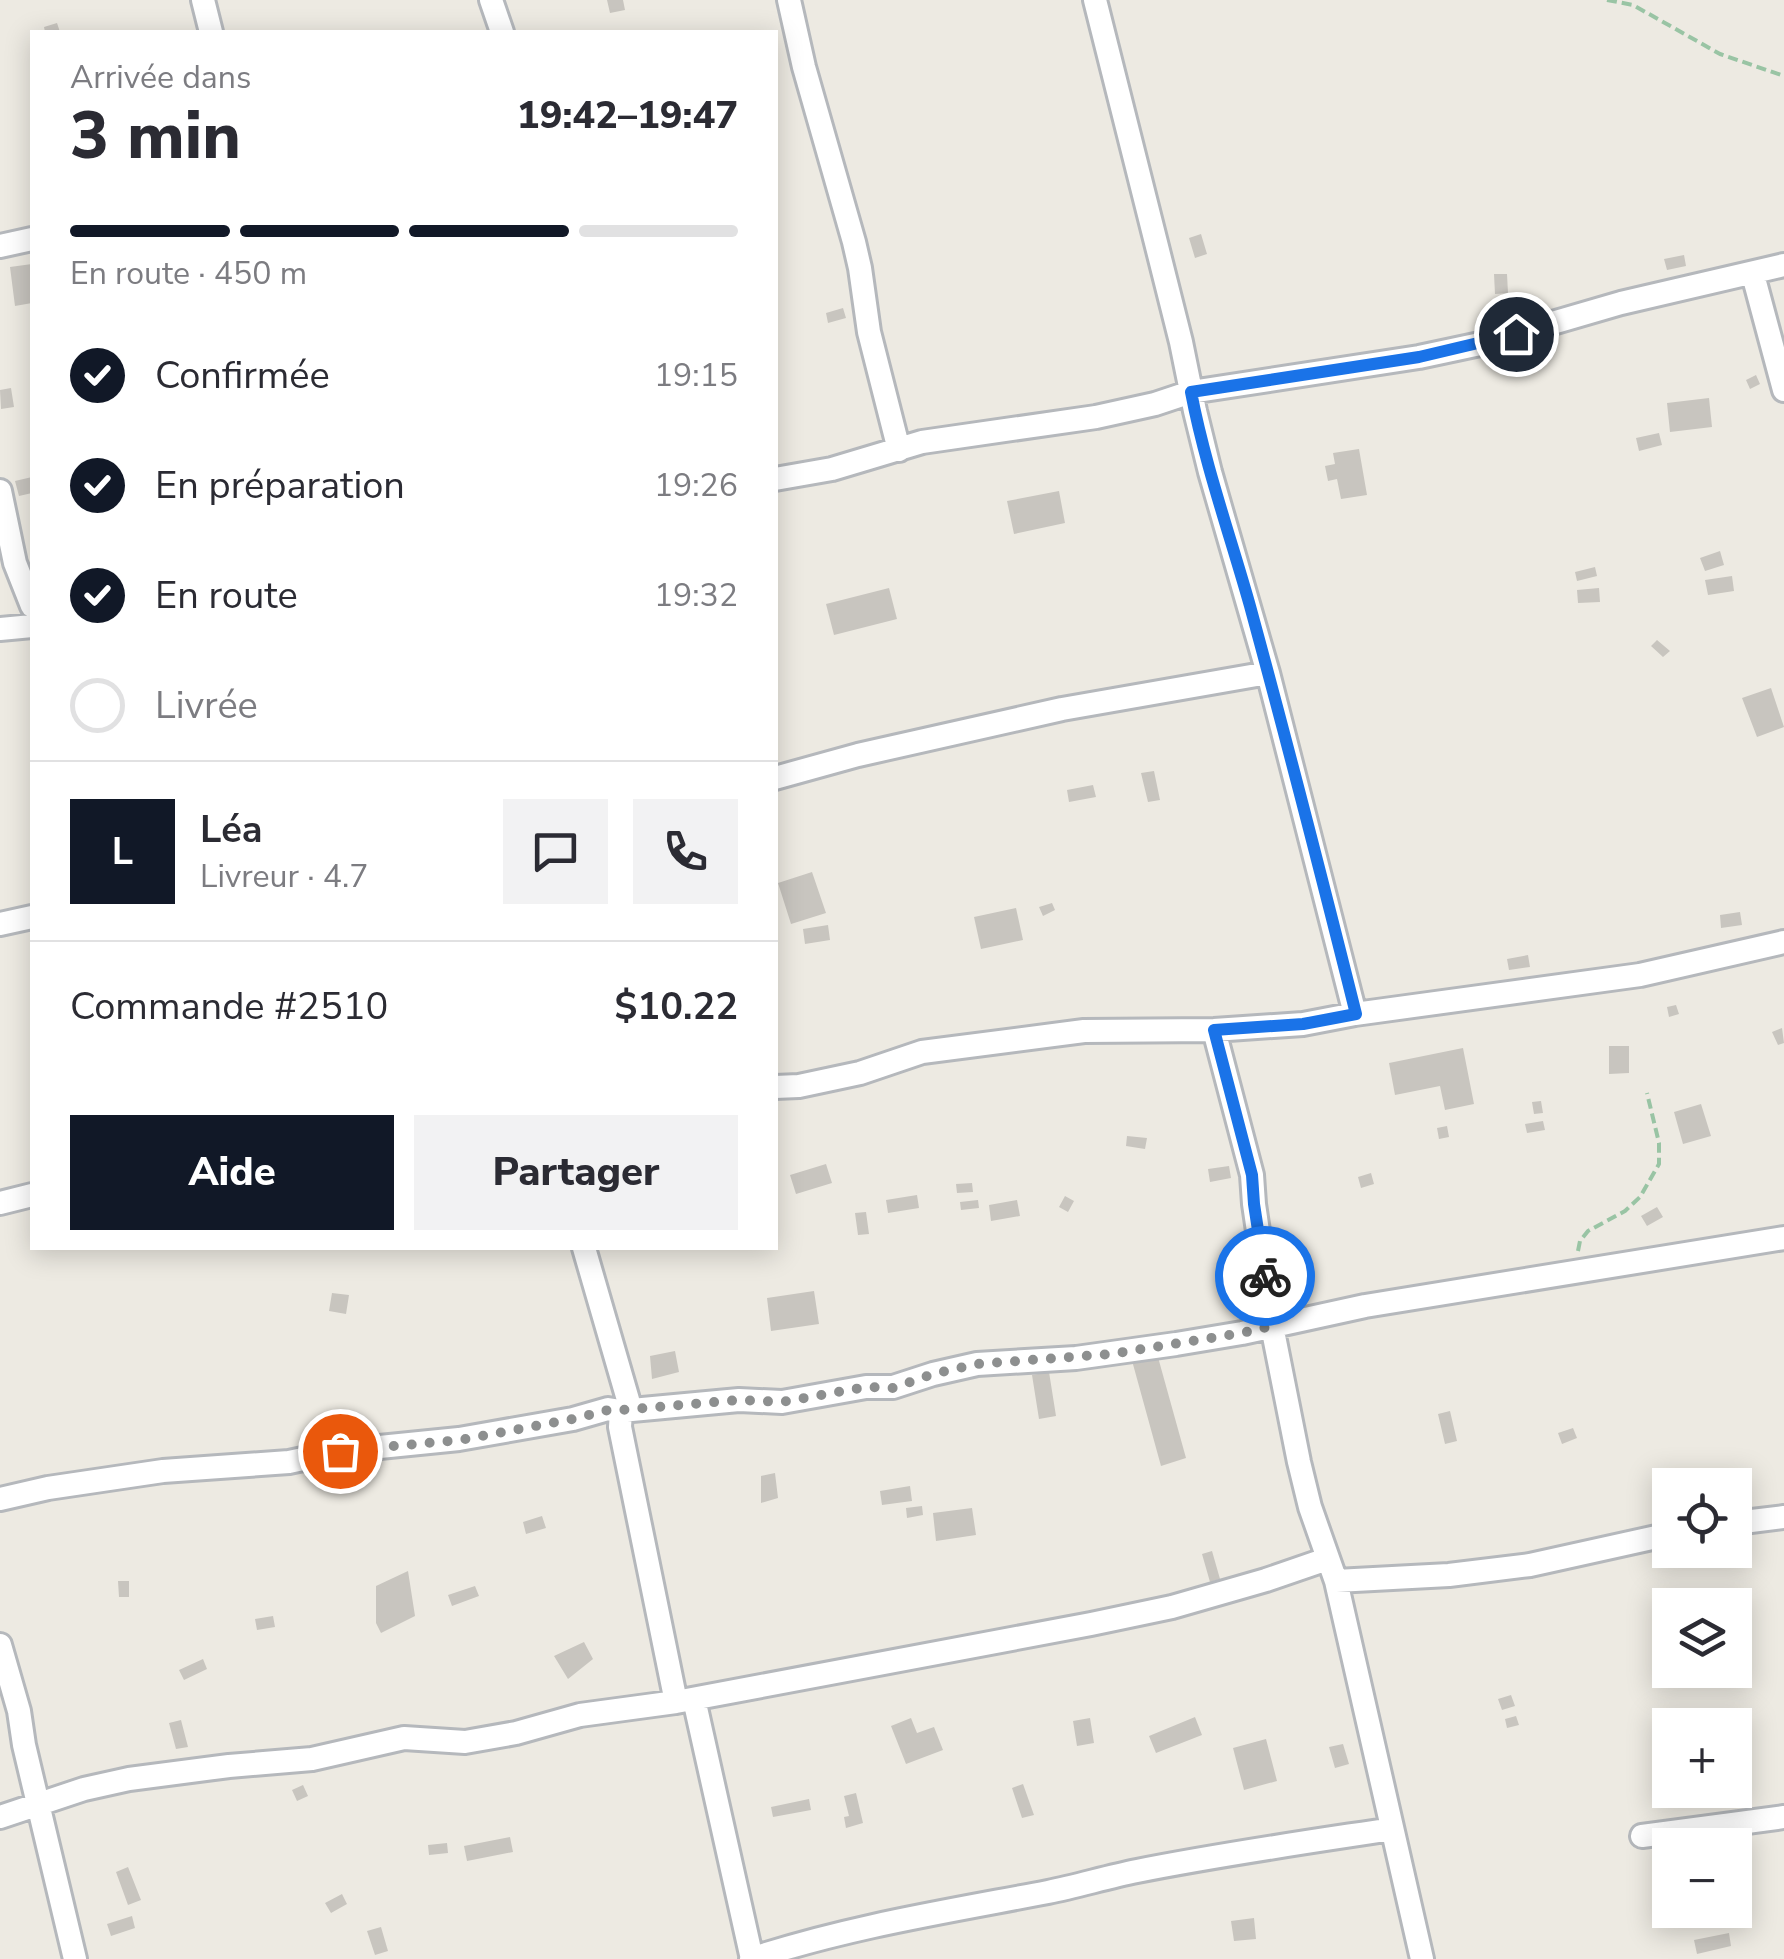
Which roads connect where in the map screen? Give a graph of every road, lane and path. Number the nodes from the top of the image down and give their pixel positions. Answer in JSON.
{"nodes":[{"id":1,"x":203,"y":0,"type":"edge"},
{"id":2,"x":491,"y":0,"type":"edge"},
{"id":3,"x":789,"y":0,"type":"edge"},
{"id":4,"x":1095,"y":0,"type":"edge"},
{"id":5,"x":1608,"y":0,"type":"edge"},
{"id":6,"x":210,"y":30,"type":"edge"},
{"id":7,"x":501,"y":30,"type":"edge"},
{"id":8,"x":1784,"y":76,"type":"edge"},
{"id":9,"x":30,"y":239,"type":"edge"},
{"id":10,"x":0,"y":246,"type":"edge"},
{"id":11,"x":1784,"y":266,"type":"edge"},
{"id":12,"x":1755,"y":282,"type":"dead end"},
{"id":13,"x":1784,"y":390,"type":"edge"},
{"id":14,"x":1191,"y":392,"type":"junction"},
{"id":15,"x":899,"y":450,"type":"junction"},
{"id":16,"x":778,"y":478,"type":"edge"},
{"id":17,"x":0,"y":490,"type":"edge"},
{"id":18,"x":30,"y":601,"type":"edge"},
{"id":19,"x":30,"y":626,"type":"edge"},
{"id":20,"x":0,"y":630,"type":"edge"},
{"id":21,"x":1268,"y":673,"type":"junction"},
{"id":22,"x":778,"y":777,"type":"edge"},
{"id":23,"x":30,"y":918,"type":"edge"},
{"id":24,"x":0,"y":924,"type":"edge"},
{"id":25,"x":1784,"y":942,"type":"edge"},
{"id":26,"x":1356,"y":1014,"type":"junction"},
{"id":27,"x":1214,"y":1030,"type":"junction"},
{"id":28,"x":778,"y":1087,"type":"edge"},
{"id":29,"x":1646,"y":1093,"type":"dead end"},
{"id":30,"x":30,"y":1196,"type":"edge"},
{"id":31,"x":0,"y":1203,"type":"edge"},
{"id":32,"x":1784,"y":1238,"type":"edge"},
{"id":33,"x":585,"y":1250,"type":"edge"},
{"id":34,"x":1578,"y":1271,"type":"junction"},
{"id":35,"x":1272,"y":1326,"type":"junction"},
{"id":36,"x":626,"y":1410,"type":"junction"},
{"id":37,"x":0,"y":1499,"type":"edge"},
{"id":38,"x":1784,"y":1517,"type":"edge"},
{"id":39,"x":1752,"y":1521,"type":"edge"},
{"id":40,"x":1652,"y":1538,"type":"edge"},
{"id":41,"x":1327,"y":1559,"type":"junction"},
{"id":42,"x":1336,"y":1582,"type":"junction"},
{"id":43,"x":0,"y":1644,"type":"edge"},
{"id":44,"x":685,"y":1700,"type":"junction"},
{"id":45,"x":39,"y":1804,"type":"junction"},
{"id":46,"x":1784,"y":1817,"type":"edge"},
{"id":47,"x":0,"y":1818,"type":"edge"},
{"id":48,"x":1392,"y":1829,"type":"junction"},
{"id":49,"x":1642,"y":1836,"type":"dead end"},
{"id":50,"x":797,"y":1951,"type":"edge"},
{"id":51,"x":75,"y":1959,"type":"edge"},
{"id":52,"x":752,"y":1959,"type":"edge"},
{"id":53,"x":1422,"y":1959,"type":"edge"}],
"edges":[{"from":1,"to":6,"type":"street"},
{"from":2,"to":7,"type":"street"},
{"from":3,"to":15,"type":"street"},
{"from":4,"to":14,"type":"street"},
{"from":5,"to":8,"type":"path"},
{"from":9,"to":10,"type":"street"},
{"from":11,"to":14,"type":"street"},
{"from":12,"to":13,"type":"street"},
{"from":14,"to":15,"type":"street"},
{"from":14,"to":21,"type":"street"},
{"from":15,"to":16,"type":"street"},
{"from":17,"to":18,"type":"street"},
{"from":19,"to":20,"type":"street"},
{"from":21,"to":22,"type":"street"},
{"from":21,"to":26,"type":"street"},
{"from":23,"to":24,"type":"street"},
{"from":25,"to":26,"type":"street"},
{"from":26,"to":27,"type":"street"},
{"from":27,"to":28,"type":"street"},
{"from":27,"to":35,"type":"street"},
{"from":29,"to":34,"type":"path"},
{"from":30,"to":31,"type":"street"},
{"from":32,"to":34,"type":"street"},
{"from":33,"to":36,"type":"street"},
{"from":34,"to":35,"type":"street"},
{"from":35,"to":36,"type":"street"},
{"from":35,"to":41,"type":"street"},
{"from":36,"to":37,"type":"street"},
{"from":36,"to":44,"type":"street"},
{"from":38,"to":39,"type":"street"},
{"from":40,"to":42,"type":"street"},
{"from":41,"to":42,"type":"street"},
{"from":41,"to":44,"type":"street"},
{"from":42,"to":48,"type":"street"},
{"from":43,"to":45,"type":"street"},
{"from":44,"to":45,"type":"street"},
{"from":44,"to":52,"type":"street"},
{"from":45,"to":47,"type":"street"},
{"from":45,"to":51,"type":"street"},
{"from":46,"to":49,"type":"street"},
{"from":48,"to":50,"type":"street"},
{"from":48,"to":53,"type":"street"},
{"from":50,"to":52,"type":"street"}]}
